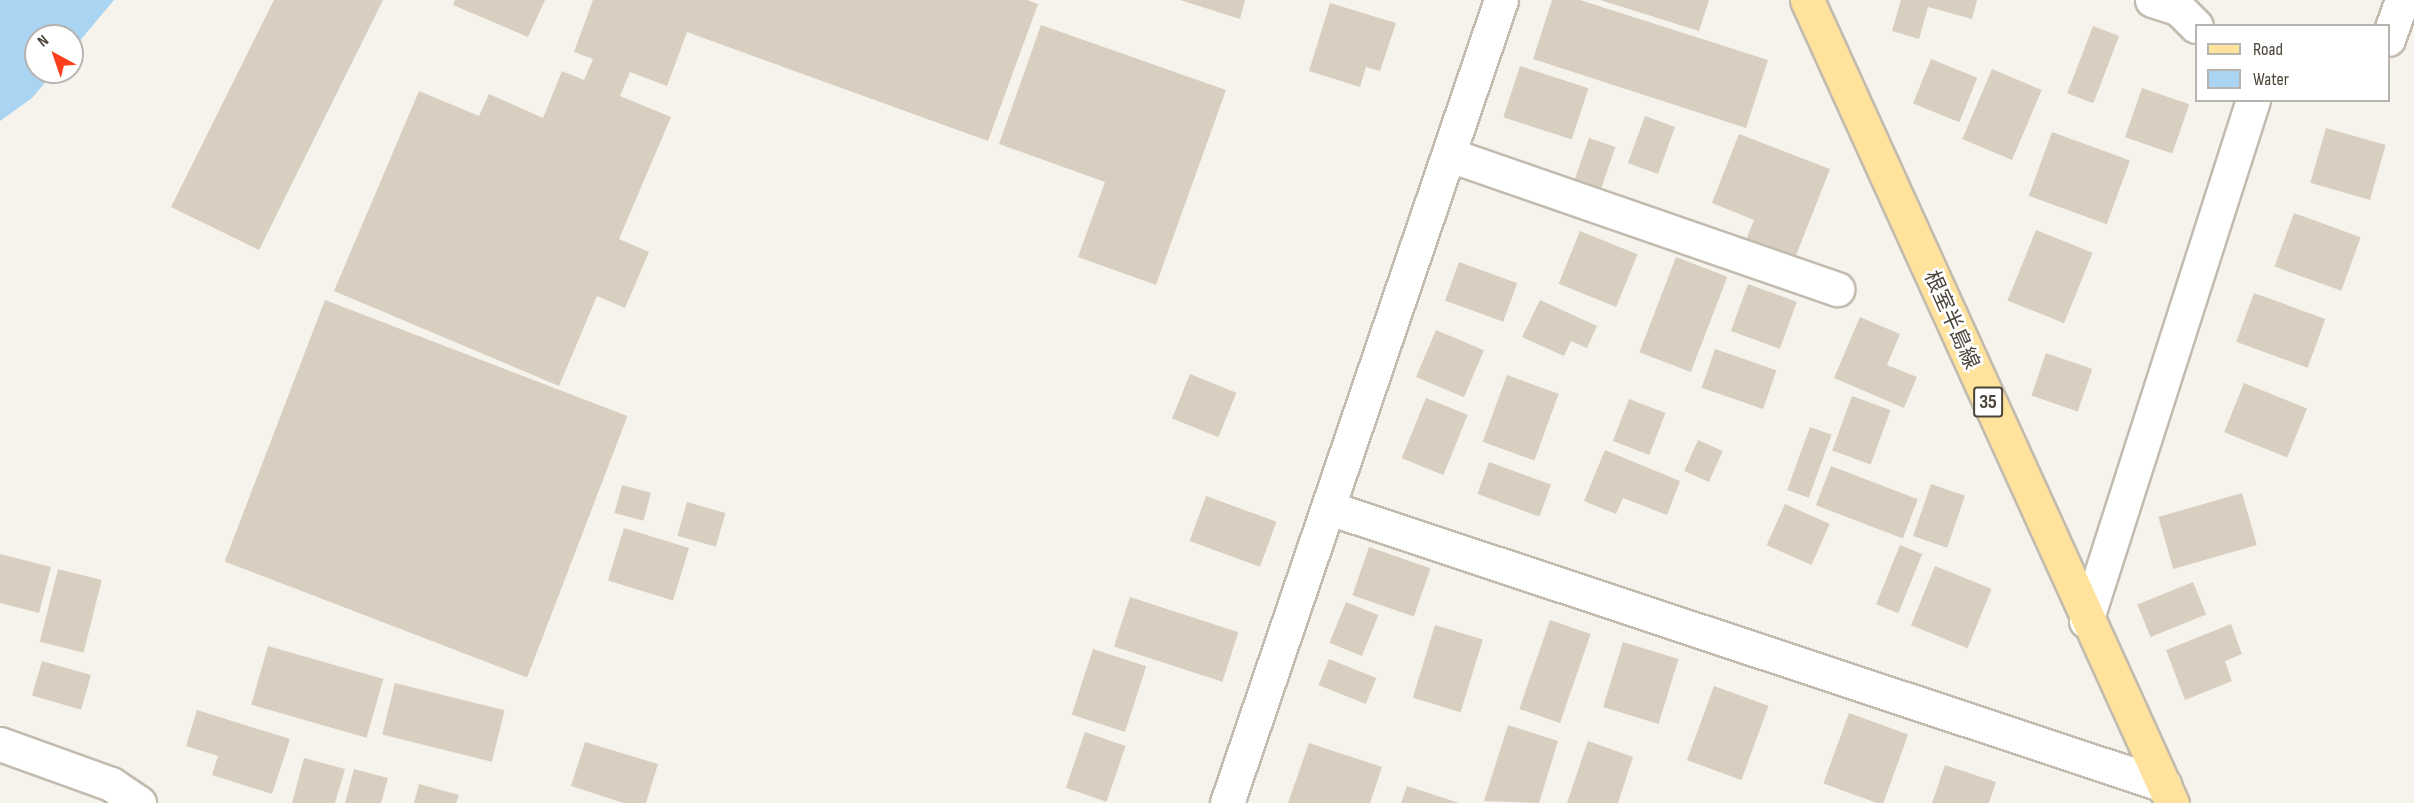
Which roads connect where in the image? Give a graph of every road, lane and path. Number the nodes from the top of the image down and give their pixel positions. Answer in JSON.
{"nodes":[{"id":1,"x":1501,"y":0,"type":"edge"},
{"id":2,"x":1807,"y":0,"type":"edge"},
{"id":3,"x":2152,"y":0,"type":"edge"},
{"id":4,"x":2402,"y":0,"type":"edge"},
{"id":5,"x":2195,"y":25,"type":"edge"},
{"id":6,"x":2390,"y":33,"type":"edge"},
{"id":7,"x":2252,"y":102,"type":"edge"},
{"id":8,"x":1450,"y":155,"type":"junction"},
{"id":9,"x":1837,"y":289,"type":"dead end"},
{"id":10,"x":1329,"y":508,"type":"junction"},
{"id":11,"x":2086,"y":621,"type":"junction"},
{"id":12,"x":0,"y":744,"type":"edge"},
{"id":13,"x":2168,"y":794,"type":"edge"},
{"id":14,"x":139,"y":803,"type":"edge"},
{"id":15,"x":1227,"y":803,"type":"edge"}],
"edges":[{"from":1,"to":8,"type":"street"},
{"from":2,"to":11,"type":"main road","name":"根室半島線","number":"35"},
{"from":3,"to":5,"type":"street"},
{"from":4,"to":6,"type":"street"},
{"from":7,"to":11,"type":"street"},
{"from":8,"to":9,"type":"street"},
{"from":8,"to":10,"type":"street"},
{"from":10,"to":13,"type":"street"},
{"from":10,"to":15,"type":"street"},
{"from":11,"to":13,"type":"main road","name":"根室半島線","number":"35"},
{"from":12,"to":14,"type":"street"}]}
